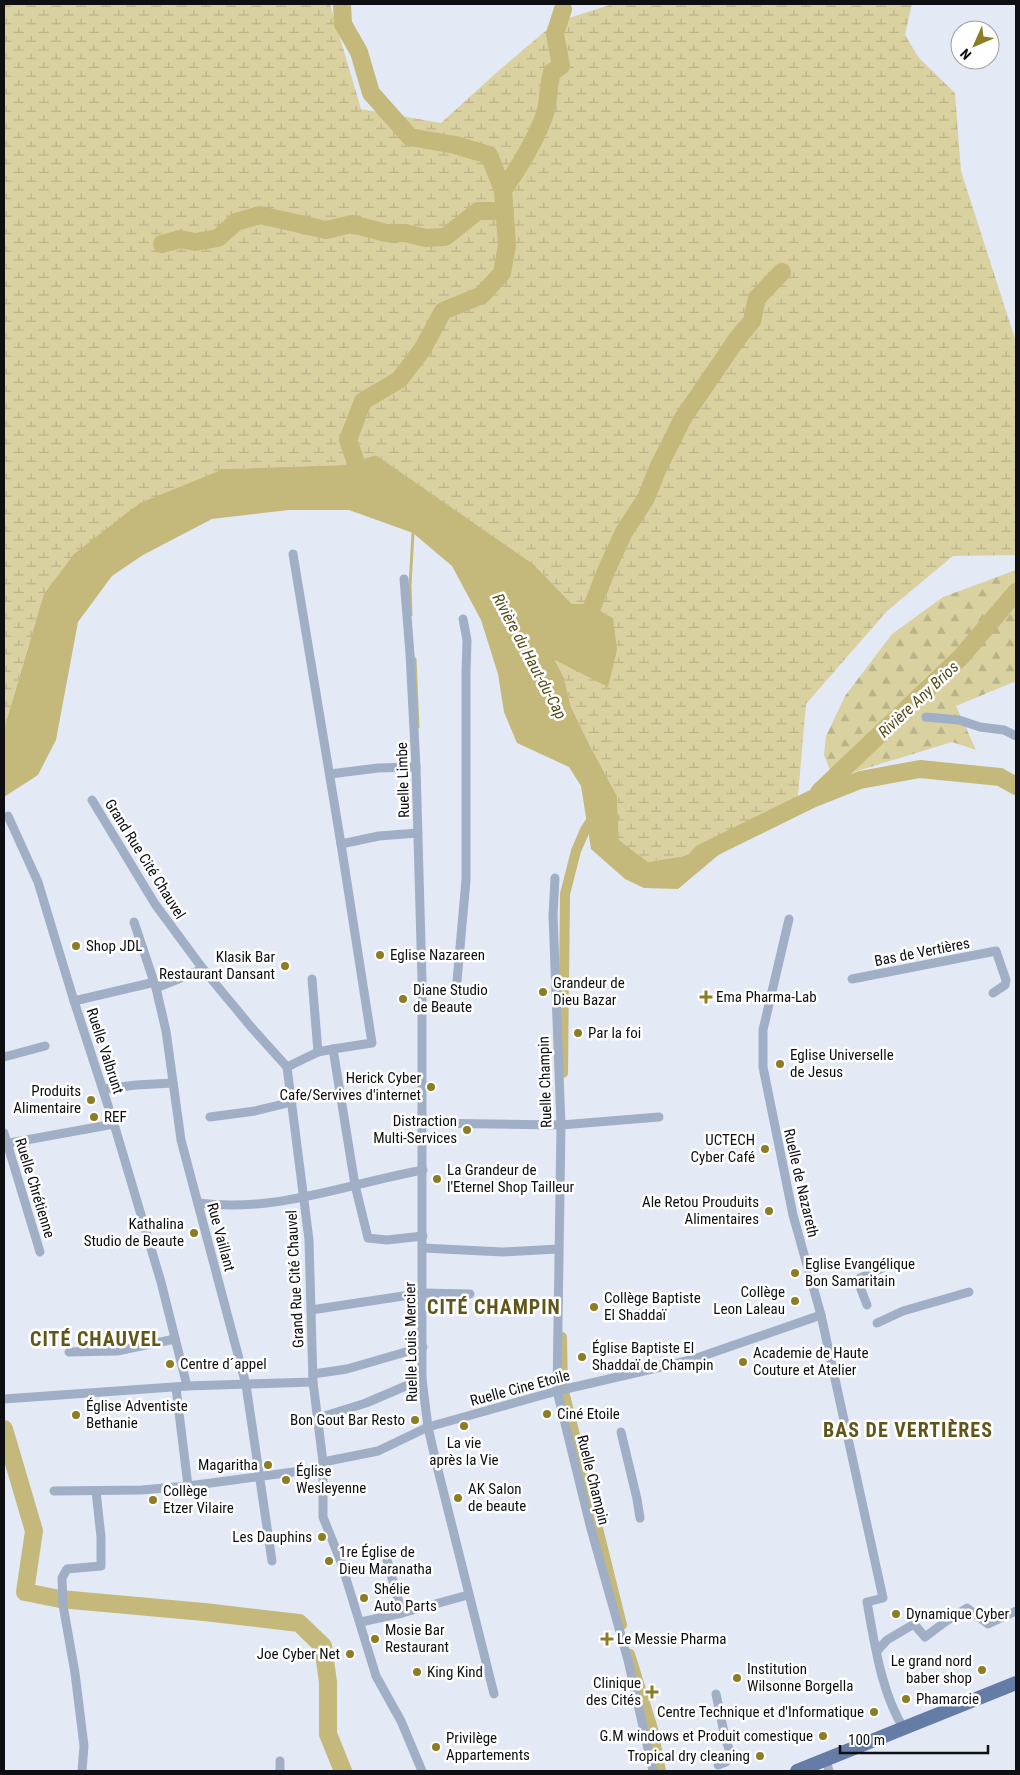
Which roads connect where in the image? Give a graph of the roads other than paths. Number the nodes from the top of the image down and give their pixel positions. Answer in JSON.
{"nodes":[{"id":1,"x":292,"y":554,"type":"dead end"},
{"id":2,"x":404,"y":579,"type":"dead end"},
{"id":3,"x":463,"y":619,"type":"dead end"},
{"id":4,"x":926,"y":717,"type":"dead end"},
{"id":5,"x":1016,"y":736,"type":"edge"},
{"id":6,"x":416,"y":767,"type":"junction"},
{"id":7,"x":330,"y":774,"type":"junction"},
{"id":8,"x":92,"y":800,"type":"dead end"},
{"id":9,"x":8,"y":816,"type":"dead end"},
{"id":10,"x":418,"y":834,"type":"junction"},
{"id":11,"x":341,"y":844,"type":"junction"},
{"id":12,"x":555,"y":878,"type":"dead end"},
{"id":13,"x":789,"y":919,"type":"dead end"},
{"id":14,"x":134,"y":922,"type":"dead end"},
{"id":15,"x":203,"y":969,"type":"junction"},
{"id":16,"x":312,"y":979,"type":"dead end"},
{"id":17,"x":852,"y":979,"type":"dead end"},
{"id":18,"x":422,"y":980,"type":"joint"},
{"id":19,"x":456,"y":981,"type":"dead end"},
{"id":20,"x":156,"y":985,"type":"junction"},
{"id":21,"x":993,"y":993,"type":"dead end"},
{"id":22,"x":74,"y":1001,"type":"junction"},
{"id":23,"x":45,"y":1046,"type":"dead end"},
{"id":24,"x":333,"y":1049,"type":"junction"},
{"id":25,"x":318,"y":1052,"type":"junction"},
{"id":26,"x":4,"y":1056,"type":"edge"},
{"id":27,"x":287,"y":1067,"type":"junction"},
{"id":28,"x":173,"y":1083,"type":"junction"},
{"id":29,"x":103,"y":1089,"type":"junction"},
{"id":30,"x":292,"y":1102,"type":"junction"},
{"id":31,"x":210,"y":1117,"type":"dead end"},
{"id":32,"x":659,"y":1117,"type":"dead end"},
{"id":33,"x":423,"y":1123,"type":"junction"},
{"id":34,"x":114,"y":1124,"type":"junction"},
{"id":35,"x":561,"y":1124,"type":"junction"},
{"id":36,"x":4,"y":1133,"type":"edge"},
{"id":37,"x":5,"y":1144,"type":"edge"},
{"id":38,"x":423,"y":1170,"type":"junction"},
{"id":39,"x":354,"y":1186,"type":"junction"},
{"id":40,"x":304,"y":1198,"type":"junction"},
{"id":41,"x":198,"y":1204,"type":"junction"},
{"id":42,"x":423,"y":1236,"type":"junction"},
{"id":43,"x":423,"y":1248,"type":"junction"},
{"id":44,"x":558,"y":1249,"type":"junction"},
{"id":45,"x":40,"y":1252,"type":"dead end"},
{"id":46,"x":887,"y":1266,"type":"dead end"},
{"id":47,"x":969,"y":1292,"type":"dead end"},
{"id":48,"x":423,"y":1293,"type":"junction"},
{"id":49,"x":470,"y":1294,"type":"dead end"},
{"id":50,"x":867,"y":1305,"type":"dead end"},
{"id":51,"x":311,"y":1310,"type":"junction"},
{"id":52,"x":821,"y":1315,"type":"junction"},
{"id":53,"x":877,"y":1323,"type":"dead end"},
{"id":54,"x":175,"y":1339,"type":"junction"},
{"id":55,"x":423,"y":1347,"type":"junction"},
{"id":56,"x":68,"y":1352,"type":"dead end"},
{"id":57,"x":313,"y":1378,"type":"junction"},
{"id":58,"x":422,"y":1378,"type":"junction"},
{"id":59,"x":246,"y":1385,"type":"junction"},
{"id":60,"x":187,"y":1386,"type":"junction"},
{"id":61,"x":176,"y":1388,"type":"junction"},
{"id":62,"x":557,"y":1391,"type":"junction"},
{"id":63,"x":4,"y":1399,"type":"edge"},
{"id":64,"x":318,"y":1418,"type":"junction"},
{"id":65,"x":428,"y":1427,"type":"junction"},
{"id":66,"x":621,"y":1432,"type":"dead end"},
{"id":67,"x":323,"y":1465,"type":"junction"},
{"id":68,"x":260,"y":1475,"type":"junction"},
{"id":69,"x":188,"y":1486,"type":"junction"},
{"id":70,"x":54,"y":1491,"type":"dead end"},
{"id":71,"x":96,"y":1491,"type":"junction"},
{"id":72,"x":640,"y":1518,"type":"dead end"},
{"id":73,"x":387,"y":1560,"type":"dead end"},
{"id":74,"x":272,"y":1561,"type":"dead end"},
{"id":75,"x":468,"y":1595,"type":"junction"},
{"id":76,"x":1016,"y":1611,"type":"edge"},
{"id":77,"x":402,"y":1613,"type":"junction"},
{"id":78,"x":361,"y":1622,"type":"junction"},
{"id":79,"x":876,"y":1651,"type":"junction"},
{"id":80,"x":1016,"y":1683,"type":"edge"},
{"id":81,"x":494,"y":1694,"type":"dead end"},
{"id":82,"x":716,"y":1694,"type":"dead end"},
{"id":83,"x":904,"y":1729,"type":"junction"},
{"id":84,"x":280,"y":1761,"type":"dead end"},
{"id":85,"x":718,"y":1765,"type":"dead end"},
{"id":86,"x":828,"y":1765,"type":"edge"},
{"id":87,"x":82,"y":1771,"type":"edge"},
{"id":88,"x":280,"y":1771,"type":"edge"},
{"id":89,"x":422,"y":1771,"type":"edge"},
{"id":90,"x":653,"y":1771,"type":"edge"},
{"id":91,"x":797,"y":1771,"type":"edge"}],
"edges":[{"from":1,"to":7,"type":"street"},
{"from":2,"to":6,"type":"street","name":"Ruelle Limbe"},
{"from":3,"to":19,"type":"street"},
{"from":4,"to":5,"type":"street"},
{"from":6,"to":7,"type":"street"},
{"from":6,"to":10,"type":"street","name":"Ruelle Limbe"},
{"from":7,"to":11,"type":"street"},
{"from":8,"to":15,"type":"street","name":"Grand Rue Cité Chauvel"},
{"from":9,"to":22,"type":"street","name":"Ruelle Valbrunt"},
{"from":10,"to":11,"type":"street"},
{"from":10,"to":18,"type":"street","name":"Ruelle Limbe"},
{"from":11,"to":24,"type":"street"},
{"from":12,"to":35,"type":"street","name":"Ruelle Champin"},
{"from":13,"to":52,"type":"street","name":"Ruelle de Nazareth"},
{"from":14,"to":20,"type":"street","name":"Rue Vaillant"},
{"from":15,"to":20,"type":"street"},
{"from":15,"to":27,"type":"street","name":"Grand Rue Cité Chauvel"},
{"from":16,"to":25,"type":"street"},
{"from":17,"to":21,"type":"street","name":"Bas de Vertières"},
{"from":18,"to":33,"type":"street","name":"Ruelle Louis Mercier"},
{"from":20,"to":22,"type":"street"},
{"from":20,"to":28,"type":"street","name":"Rue Vaillant"},
{"from":22,"to":29,"type":"street","name":"Ruelle Valbrunt"},
{"from":23,"to":26,"type":"street"},
{"from":24,"to":25,"type":"street"},
{"from":24,"to":39,"type":"street"},
{"from":25,"to":27,"type":"street"},
{"from":27,"to":30,"type":"street","name":"Grand Rue Cité Chauvel"},
{"from":28,"to":29,"type":"street"},
{"from":28,"to":41,"type":"street","name":"Rue Vaillant"},
{"from":29,"to":34,"type":"street","name":"Ruelle Valbrunt"},
{"from":30,"to":31,"type":"street"},
{"from":30,"to":40,"type":"street","name":"Grand Rue Cité Chauvel"},
{"from":32,"to":35,"type":"street"},
{"from":33,"to":35,"type":"street"},
{"from":33,"to":38,"type":"street","name":"Ruelle Louis Mercier"},
{"from":34,"to":37,"type":"street"},
{"from":34,"to":54,"type":"street","name":"Ruelle Valbrunt"},
{"from":35,"to":44,"type":"street","name":"Ruelle Champin"},
{"from":36,"to":37,"type":"street","name":"Ruelle Chrétienne"},
{"from":37,"to":45,"type":"street","name":"Ruelle Chrétienne"},
{"from":38,"to":39,"type":"street"},
{"from":38,"to":42,"type":"street","name":"Ruelle Louis Mercier"},
{"from":39,"to":40,"type":"street"},
{"from":39,"to":42,"type":"street"},
{"from":40,"to":41,"type":"street"},
{"from":40,"to":51,"type":"street","name":"Grand Rue Cité Chauvel"},
{"from":41,"to":59,"type":"street","name":"Rue Vaillant"},
{"from":42,"to":43,"type":"street","name":"Ruelle Louis Mercier"},
{"from":43,"to":44,"type":"street"},
{"from":43,"to":48,"type":"street","name":"Ruelle Louis Mercier"},
{"from":44,"to":62,"type":"street","name":"Ruelle Champin"},
{"from":46,"to":50,"type":"street"},
{"from":47,"to":53,"type":"street"},
{"from":48,"to":49,"type":"street"},
{"from":48,"to":51,"type":"street"},
{"from":48,"to":55,"type":"street","name":"Ruelle Louis Mercier"},
{"from":51,"to":57,"type":"street","name":"Grand Rue Cité Chauvel"},
{"from":52,"to":62,"type":"street","name":"Ruelle Cine Etoile"},
{"from":52,"to":79,"type":"street","name":"Ruelle de Nazareth"},
{"from":54,"to":56,"type":"street"},
{"from":54,"to":60,"type":"street","name":"Ruelle Valbrunt"},
{"from":55,"to":57,"type":"street"},
{"from":55,"to":58,"type":"street","name":"Ruelle Louis Mercier"},
{"from":57,"to":59,"type":"street"},
{"from":57,"to":64,"type":"street","name":"Grand Rue Cité Chauvel"},
{"from":58,"to":64,"type":"street"},
{"from":58,"to":65,"type":"street","name":"Ruelle Louis Mercier"},
{"from":59,"to":60,"type":"street"},
{"from":59,"to":68,"type":"street","name":"Rue Vaillant"},
{"from":60,"to":61,"type":"street"},
{"from":61,"to":63,"type":"street"},
{"from":61,"to":69,"type":"street"},
{"from":62,"to":65,"type":"street","name":"Ruelle Cine Etoile"},
{"from":62,"to":90,"type":"street","name":"Ruelle Champin"},
{"from":64,"to":67,"type":"street","name":"Grand Rue Cité Chauvel"},
{"from":65,"to":67,"type":"street","name":"Ruelle Cine Etoile"},
{"from":65,"to":75,"type":"street","name":"Ruelle Louis Mercier"},
{"from":66,"to":72,"type":"street"},
{"from":67,"to":68,"type":"street","name":"Ruelle Cine Etoile"},
{"from":67,"to":78,"type":"street","name":"Grand Rue Cité Chauvel"},
{"from":68,"to":69,"type":"street","name":"Ruelle Cine Etoile"},
{"from":68,"to":74,"type":"street","name":"Rue Vaillant"},
{"from":69,"to":71,"type":"street","name":"Ruelle Cine Etoile"},
{"from":70,"to":71,"type":"street","name":"Ruelle Cine Etoile"},
{"from":71,"to":87,"type":"street"},
{"from":73,"to":77,"type":"street"},
{"from":75,"to":77,"type":"street"},
{"from":75,"to":81,"type":"street","name":"Ruelle Louis Mercier"},
{"from":76,"to":79,"type":"street"},
{"from":77,"to":78,"type":"street"},
{"from":78,"to":89,"type":"street","name":"Grand Rue Cité Chauvel"},
{"from":79,"to":83,"type":"street","name":"Ruelle de Nazareth"},
{"from":80,"to":83,"type":"main road"},
{"from":82,"to":85,"type":"street"},
{"from":83,"to":86,"type":"main road"},
{"from":84,"to":88,"type":"street"},
{"from":86,"to":91,"type":"main road"}]}
